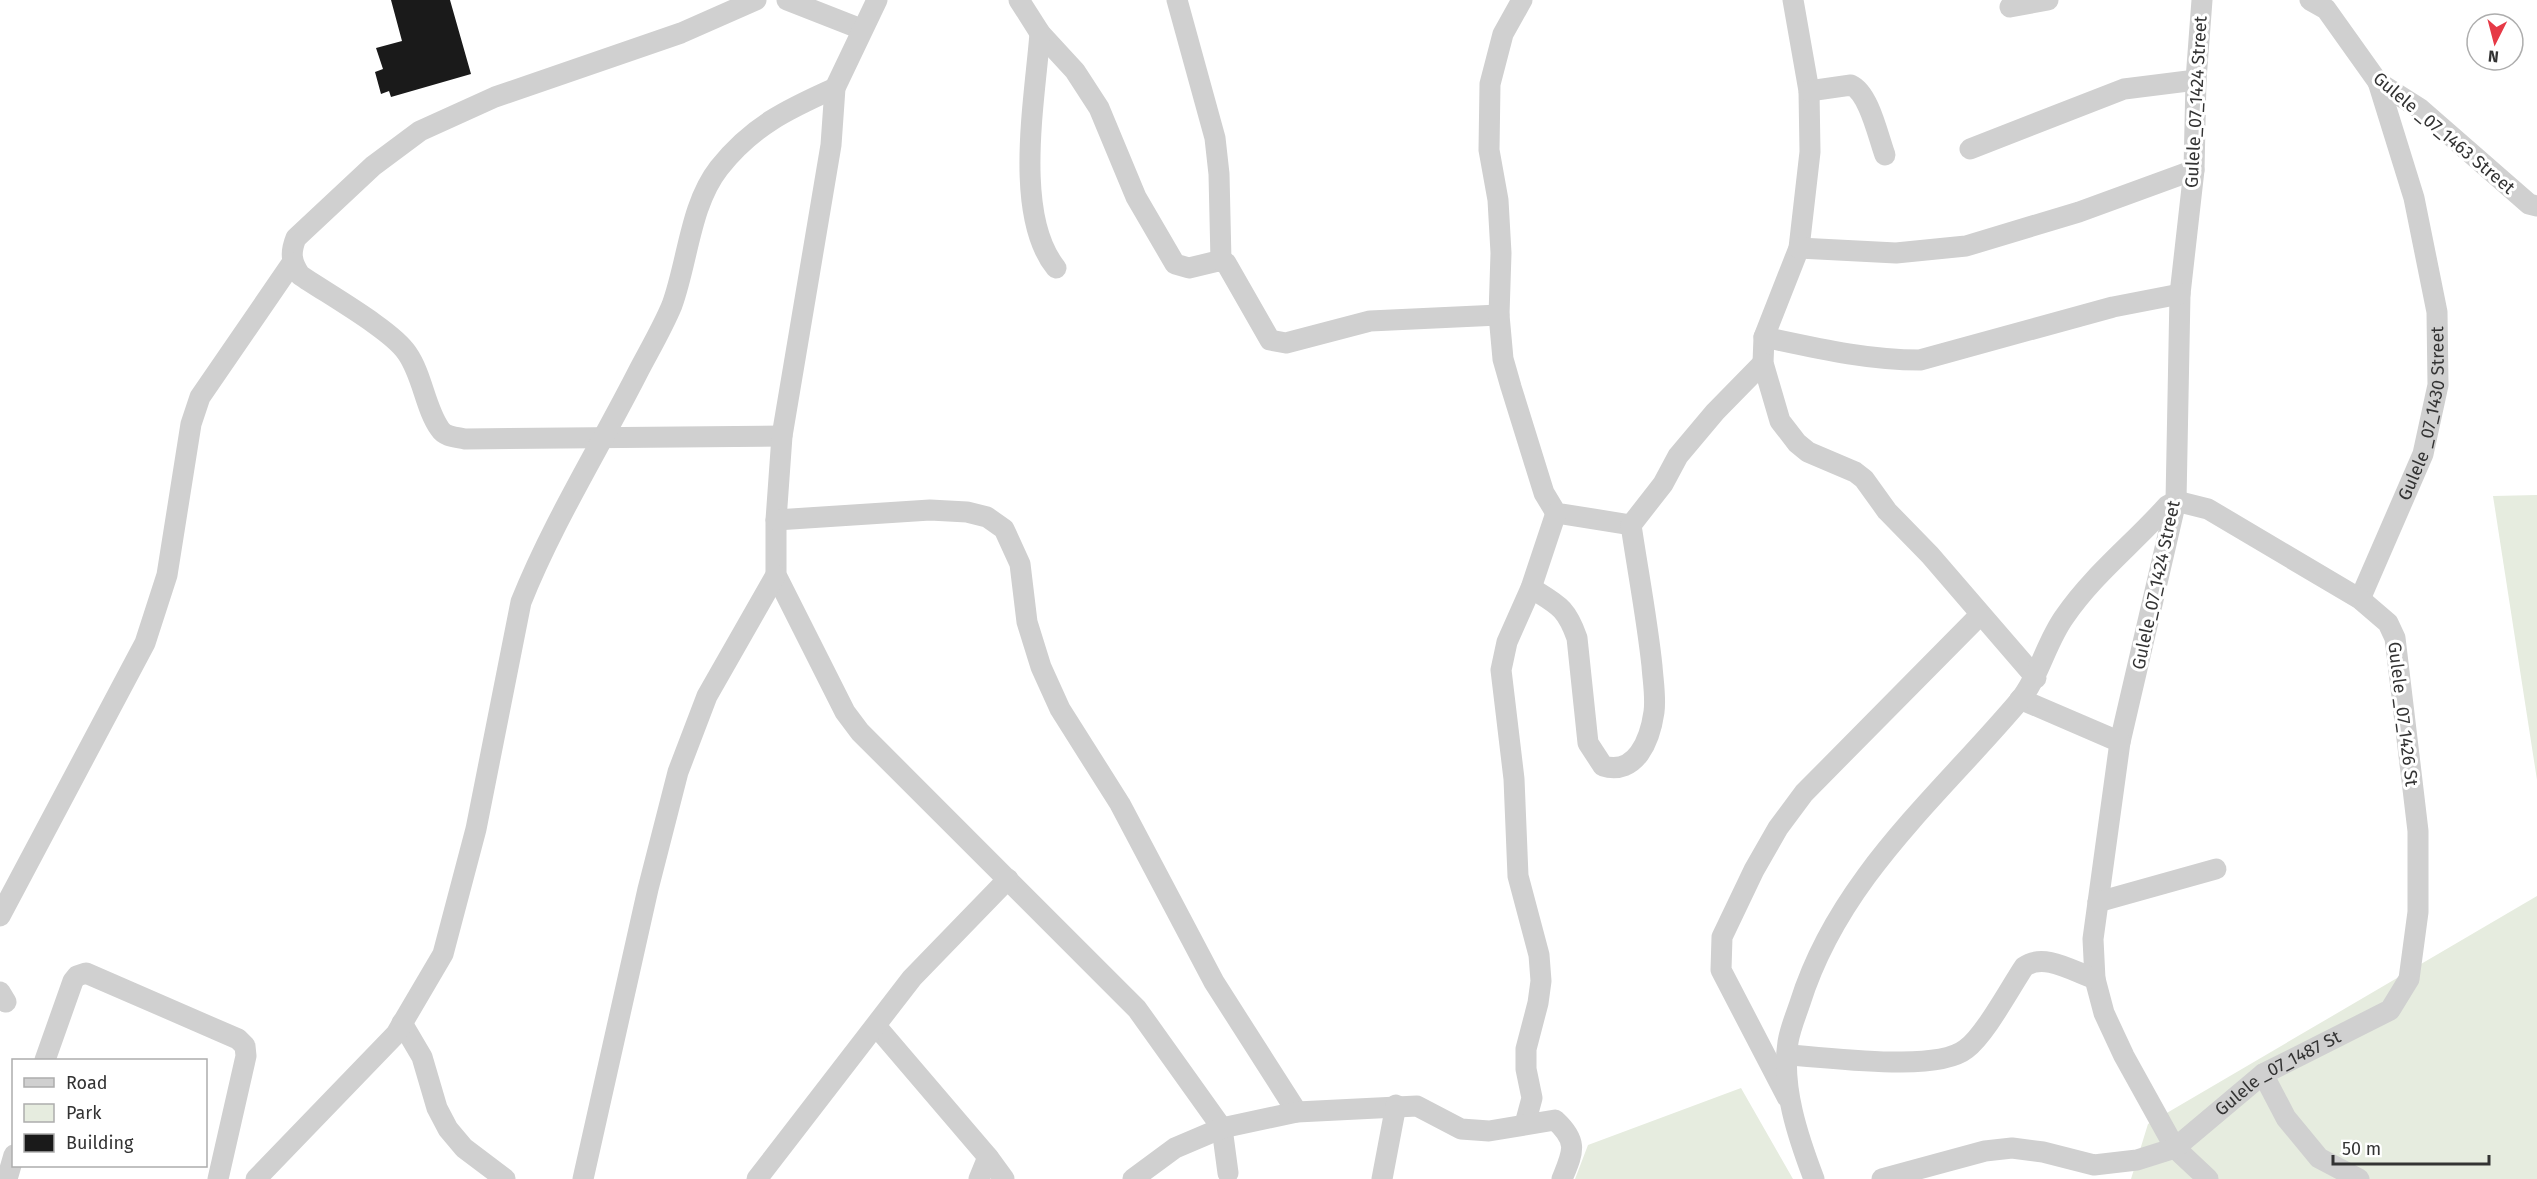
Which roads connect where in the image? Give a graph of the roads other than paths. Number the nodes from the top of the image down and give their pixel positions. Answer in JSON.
{"nodes":[{"id":1,"x":756,"y":0,"type":"edge"},
{"id":2,"x":787,"y":0,"type":"edge"},
{"id":3,"x":878,"y":0,"type":"edge"},
{"id":4,"x":1019,"y":0,"type":"edge"},
{"id":5,"x":1178,"y":0,"type":"edge"},
{"id":6,"x":1522,"y":0,"type":"edge"},
{"id":7,"x":1793,"y":0,"type":"edge"},
{"id":8,"x":2048,"y":0,"type":"edge"},
{"id":9,"x":2202,"y":0,"type":"edge"},
{"id":10,"x":2323,"y":3,"type":"edge"},
{"id":11,"x":2010,"y":7,"type":"dead end"},
{"id":12,"x":861,"y":29,"type":"junction"},
{"id":13,"x":1040,"y":33,"type":"junction"},
{"id":14,"x":2196,"y":80,"type":"junction"},
{"id":15,"x":2378,"y":82,"type":"junction"},
{"id":16,"x":835,"y":88,"type":"junction"},
{"id":17,"x":1809,"y":91,"type":"junction"},
{"id":18,"x":1970,"y":149,"type":"dead end"},
{"id":19,"x":1885,"y":155,"type":"dead end"},
{"id":20,"x":2194,"y":170,"type":"junction"},
{"id":21,"x":2537,"y":206,"type":"edge"},
{"id":22,"x":1799,"y":248,"type":"junction"},
{"id":23,"x":1221,"y":261,"type":"junction"},
{"id":24,"x":292,"y":263,"type":"junction"},
{"id":25,"x":1056,"y":268,"type":"dead end"},
{"id":26,"x":2180,"y":294,"type":"junction"},
{"id":27,"x":1499,"y":315,"type":"junction"},
{"id":28,"x":1764,"y":337,"type":"junction"},
{"id":29,"x":1763,"y":363,"type":"junction"},
{"id":30,"x":606,"y":436,"type":"junction"},
{"id":31,"x":782,"y":436,"type":"junction"},
{"id":32,"x":2176,"y":501,"type":"junction"},
{"id":33,"x":1556,"y":513,"type":"junction"},
{"id":34,"x":776,"y":520,"type":"junction"},
{"id":35,"x":1631,"y":525,"type":"junction"},
{"id":36,"x":776,"y":575,"type":"junction"},
{"id":37,"x":1531,"y":588,"type":"junction"},
{"id":38,"x":2360,"y":599,"type":"junction"},
{"id":39,"x":1980,"y":615,"type":"junction"},
{"id":40,"x":2036,"y":678,"type":"junction"},
{"id":41,"x":2020,"y":699,"type":"junction"},
{"id":42,"x":2120,"y":742,"type":"junction"},
{"id":43,"x":2216,"y":869,"type":"dead end"},
{"id":44,"x":1008,"y":879,"type":"junction"},
{"id":45,"x":2098,"y":902,"type":"junction"},
{"id":46,"x":0,"y":916,"type":"edge"},
{"id":47,"x":2095,"y":979,"type":"junction"},
{"id":48,"x":2390,"y":1010,"type":"joint"},
{"id":49,"x":876,"y":1026,"type":"junction"},
{"id":50,"x":399,"y":1029,"type":"junction"},
{"id":51,"x":1788,"y":1055,"type":"junction"},
{"id":52,"x":45,"y":1059,"type":"edge"},
{"id":53,"x":2263,"y":1074,"type":"junction"},
{"id":54,"x":1396,"y":1105,"type":"junction"},
{"id":55,"x":1791,"y":1106,"type":"junction"},
{"id":56,"x":1297,"y":1112,"type":"junction"},
{"id":57,"x":1525,"y":1124,"type":"junction"},
{"id":58,"x":1222,"y":1128,"type":"junction"},
{"id":59,"x":2175,"y":1148,"type":"junction"},
{"id":60,"x":988,"y":1157,"type":"junction"},
{"id":61,"x":12,"y":1162,"type":"edge"},
{"id":62,"x":1228,"y":1173,"type":"dead end"},
{"id":63,"x":7,"y":1179,"type":"edge"},
{"id":64,"x":218,"y":1179,"type":"edge"},
{"id":65,"x":256,"y":1179,"type":"edge"},
{"id":66,"x":505,"y":1179,"type":"edge"},
{"id":67,"x":583,"y":1179,"type":"edge"},
{"id":68,"x":757,"y":1179,"type":"edge"},
{"id":69,"x":979,"y":1179,"type":"edge"},
{"id":70,"x":1004,"y":1179,"type":"edge"},
{"id":71,"x":1133,"y":1179,"type":"edge"},
{"id":72,"x":1382,"y":1179,"type":"edge"},
{"id":73,"x":1562,"y":1179,"type":"edge"},
{"id":74,"x":1814,"y":1179,"type":"edge"},
{"id":75,"x":1882,"y":1179,"type":"edge"},
{"id":76,"x":2208,"y":1179,"type":"edge"},
{"id":77,"x":2359,"y":1179,"type":"edge"}],
"edges":[{"from":1,"to":24,"type":"street"},
{"from":2,"to":12,"type":"street"},
{"from":3,"to":12,"type":"street"},
{"from":4,"to":13,"type":"street"},
{"from":5,"to":23,"type":"street"},
{"from":6,"to":27,"type":"street"},
{"from":7,"to":17,"type":"street"},
{"from":8,"to":11,"type":"street"},
{"from":9,"to":14,"type":"street","name":"Gulele_07_1424 Street"},
{"from":10,"to":15,"type":"street","name":"Gulele _07_1463 Street"},
{"from":12,"to":16,"type":"street"},
{"from":13,"to":23,"type":"street"},
{"from":13,"to":25,"type":"street"},
{"from":14,"to":18,"type":"street"},
{"from":14,"to":20,"type":"street","name":"Gulele_07_1424 Street"},
{"from":15,"to":21,"type":"street","name":"Gulele _07_1463 Street"},
{"from":15,"to":38,"type":"street","name":"Gulele _07_1430 Street"},
{"from":16,"to":30,"type":"street"},
{"from":16,"to":31,"type":"street"},
{"from":17,"to":19,"type":"street"},
{"from":17,"to":22,"type":"street"},
{"from":20,"to":22,"type":"street"},
{"from":20,"to":26,"type":"street","name":"Gulele_07_1424 Street"},
{"from":22,"to":28,"type":"street"},
{"from":23,"to":27,"type":"street"},
{"from":24,"to":30,"type":"street"},
{"from":24,"to":46,"type":"street"},
{"from":26,"to":28,"type":"street"},
{"from":26,"to":32,"type":"street","name":"Gulele_07_1424 Street"},
{"from":27,"to":33,"type":"street"},
{"from":28,"to":29,"type":"street"},
{"from":29,"to":35,"type":"street"},
{"from":29,"to":39,"type":"street"},
{"from":30,"to":31,"type":"street"},
{"from":30,"to":50,"type":"street"},
{"from":31,"to":34,"type":"street"},
{"from":32,"to":38,"type":"street","name":"Gulele _07_1426 St"},
{"from":32,"to":40,"type":"street"},
{"from":32,"to":42,"type":"street","name":"Gulele_07_1424 Street"},
{"from":33,"to":35,"type":"street"},
{"from":33,"to":37,"type":"street"},
{"from":34,"to":36,"type":"street"},
{"from":34,"to":56,"type":"street"},
{"from":35,"to":37,"type":"street"},
{"from":36,"to":44,"type":"street"},
{"from":36,"to":67,"type":"street"},
{"from":37,"to":57,"type":"street"},
{"from":38,"to":48,"type":"street","name":"Gulele _07_1426 St"},
{"from":39,"to":40,"type":"street"},
{"from":39,"to":55,"type":"street"},
{"from":40,"to":41,"type":"street"},
{"from":41,"to":42,"type":"street"},
{"from":41,"to":51,"type":"street"},
{"from":42,"to":45,"type":"street","name":"Gulele_07_1424 Street"},
{"from":43,"to":45,"type":"street"},
{"from":44,"to":49,"type":"street"},
{"from":44,"to":58,"type":"street"},
{"from":45,"to":47,"type":"street","name":"Gulele_07_1424 Street"},
{"from":47,"to":51,"type":"street"},
{"from":47,"to":59,"type":"street","name":"Gulele_07_1424 Street"},
{"from":48,"to":53,"type":"street","name":"Gulele _07_1487 St"},
{"from":49,"to":60,"type":"street"},
{"from":49,"to":68,"type":"street"},
{"from":50,"to":65,"type":"street"},
{"from":50,"to":66,"type":"street"},
{"from":51,"to":55,"type":"street"},
{"from":52,"to":64,"type":"street"},
{"from":53,"to":59,"type":"street","name":"Gulele _07_1487 St"},
{"from":53,"to":77,"type":"street"},
{"from":54,"to":56,"type":"street"},
{"from":54,"to":57,"type":"street"},
{"from":54,"to":72,"type":"street"},
{"from":55,"to":74,"type":"street"},
{"from":56,"to":58,"type":"street"},
{"from":57,"to":73,"type":"street"},
{"from":58,"to":62,"type":"street"},
{"from":58,"to":71,"type":"street"},
{"from":59,"to":75,"type":"street"},
{"from":59,"to":76,"type":"street","name":"Gulele_07_1424 Street"},
{"from":60,"to":69,"type":"street"},
{"from":60,"to":70,"type":"street"},
{"from":61,"to":63,"type":"street"}]}
